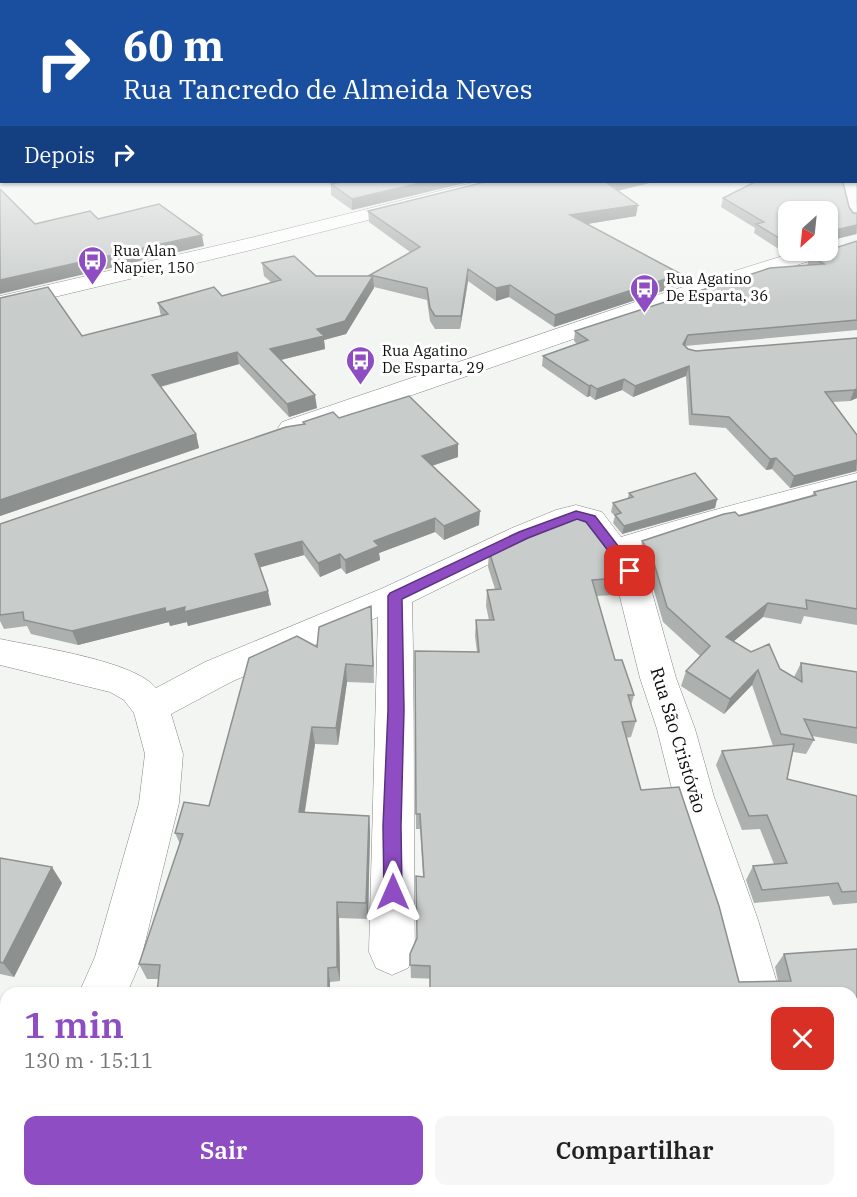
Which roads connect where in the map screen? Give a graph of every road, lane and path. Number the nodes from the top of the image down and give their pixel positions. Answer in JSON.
{"nodes":[{"id":1,"x":460,"y":191,"type":"edge"},
{"id":2,"x":850,"y":191,"type":"edge"},
{"id":3,"x":857,"y":216,"type":"edge"},
{"id":4,"x":786,"y":261,"type":"edge"},
{"id":5,"x":0,"y":303,"type":"edge"},
{"id":6,"x":271,"y":435,"type":"edge"},
{"id":7,"x":857,"y":482,"type":"edge"},
{"id":8,"x":616,"y":550,"type":"junction"},
{"id":9,"x":395,"y":596,"type":"junction"},
{"id":10,"x":0,"y":652,"type":"edge"},
{"id":11,"x":151,"y":708,"type":"junction"},
{"id":12,"x":392,"y":952,"type":"dead end"},
{"id":13,"x":106,"y":987,"type":"edge"},
{"id":14,"x":754,"y":987,"type":"edge"}],
"edges":[{"from":1,"to":5,"type":"street"},
{"from":2,"to":3,"type":"street"},
{"from":4,"to":6,"type":"street"},
{"from":7,"to":8,"type":"street"},
{"from":8,"to":9,"type":"street","name":"Rua São Cristóvão"},
{"from":8,"to":14,"type":"street","name":"Rua São Cristóvão"},
{"from":9,"to":11,"type":"street"},
{"from":9,"to":12,"type":"street"},
{"from":10,"to":11,"type":"street"},
{"from":11,"to":13,"type":"street"}]}
